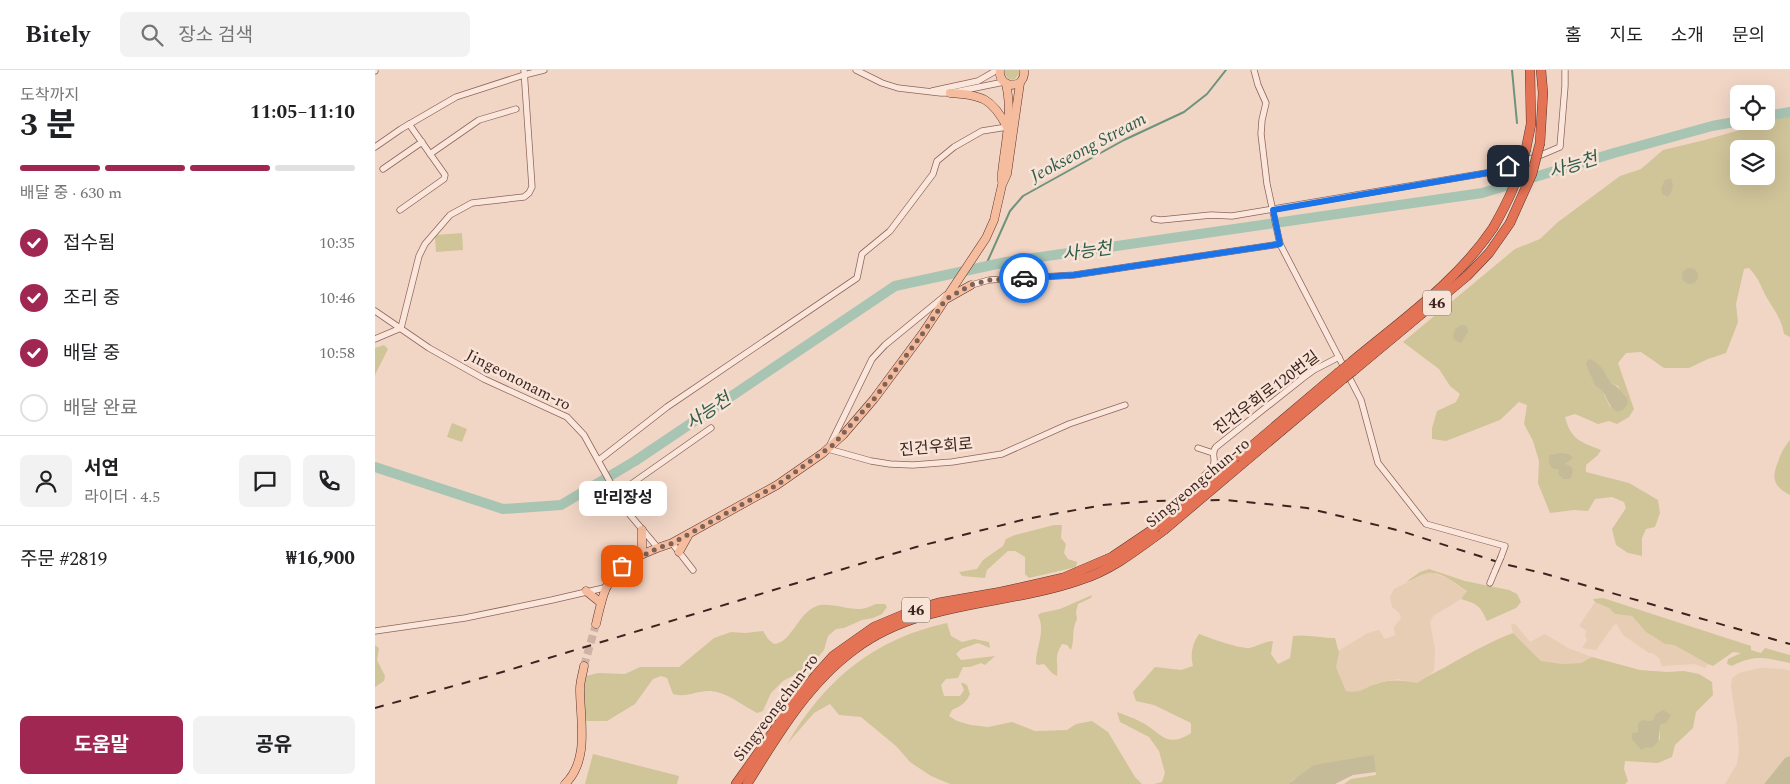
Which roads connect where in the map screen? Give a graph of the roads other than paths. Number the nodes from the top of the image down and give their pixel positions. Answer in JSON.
{"nodes":[{"id":1,"x":544,"y":70,"type":"edge"},
{"id":2,"x":856,"y":70,"type":"edge"},
{"id":3,"x":998,"y":70,"type":"edge"},
{"id":4,"x":1025,"y":70,"type":"edge"},
{"id":5,"x":1253,"y":70,"type":"edge"},
{"id":6,"x":1530,"y":70,"type":"edge"},
{"id":7,"x":1541,"y":70,"type":"edge"},
{"id":8,"x":1565,"y":70,"type":"edge"},
{"id":9,"x":524,"y":72,"type":"edge"},
{"id":10,"x":1005,"y":83,"type":"junction"},
{"id":11,"x":1020,"y":83,"type":"junction"},
{"id":12,"x":930,"y":92,"type":"junction"},
{"id":13,"x":950,"y":93,"type":"junction"},
{"id":14,"x":516,"y":109,"type":"dead end"},
{"id":15,"x":409,"y":124,"type":"junction"},
{"id":16,"x":1007,"y":127,"type":"junction"},
{"id":17,"x":422,"y":142,"type":"junction"},
{"id":18,"x":375,"y":147,"type":"edge"},
{"id":19,"x":431,"y":154,"type":"junction"},
{"id":20,"x":383,"y":168,"type":"dead end"},
{"id":21,"x":1002,"y":185,"type":"junction"},
{"id":22,"x":400,"y":210,"type":"dead end"},
{"id":23,"x":1273,"y":210,"type":"junction"},
{"id":24,"x":1154,"y":219,"type":"dead end"},
{"id":25,"x":1280,"y":244,"type":"junction"},
{"id":26,"x":971,"y":285,"type":"junction"},
{"id":27,"x":952,"y":290,"type":"junction"},
{"id":28,"x":946,"y":299,"type":"junction"},
{"id":29,"x":375,"y":311,"type":"edge"},
{"id":30,"x":401,"y":328,"type":"junction"},
{"id":31,"x":375,"y":339,"type":"edge"},
{"id":32,"x":1339,"y":357,"type":"junction"},
{"id":33,"x":1351,"y":368,"type":"junction"},
{"id":34,"x":1125,"y":405,"type":"dead end"},
{"id":35,"x":711,"y":428,"type":"dead end"},
{"id":36,"x":1198,"y":448,"type":"dead end"},
{"id":37,"x":828,"y":449,"type":"junction"},
{"id":38,"x":1213,"y":453,"type":"junction"},
{"id":39,"x":600,"y":462,"type":"junction"},
{"id":40,"x":1200,"y":479,"type":"dead end"},
{"id":41,"x":616,"y":493,"type":"junction"},
{"id":42,"x":1159,"y":529,"type":"junction"},
{"id":43,"x":642,"y":530,"type":"junction"},
{"id":44,"x":689,"y":534,"type":"junction"},
{"id":45,"x":673,"y":543,"type":"junction"},
{"id":46,"x":658,"y":548,"type":"junction"},
{"id":47,"x":679,"y":552,"type":"junction"},
{"id":48,"x":636,"y":558,"type":"junction"},
{"id":49,"x":693,"y":570,"type":"dead end"},
{"id":50,"x":1490,"y":583,"type":"dead end"},
{"id":51,"x":608,"y":587,"type":"junction"},
{"id":52,"x":586,"y":592,"type":"junction"},
{"id":53,"x":601,"y":603,"type":"junction"},
{"id":54,"x":596,"y":624,"type":"tunnel mouth"},
{"id":55,"x":375,"y":631,"type":"edge"},
{"id":56,"x":584,"y":666,"type":"tunnel mouth"},
{"id":57,"x":565,"y":784,"type":"edge"},
{"id":58,"x":736,"y":784,"type":"edge"},
{"id":59,"x":747,"y":784,"type":"edge"}],
"edges":[{"from":1,"to":9,"type":"street"},
{"from":2,"to":12,"type":"street"},
{"from":3,"to":10,"type":"main road"},
{"from":3,"to":12,"type":"street"},
{"from":4,"to":11,"type":"main road"},
{"from":5,"to":23,"type":"street","name":"진건우회로120번길"},
{"from":6,"to":33,"type":"highway","name":"Singyeongchun-ro","number":"46","bridge":true},
{"from":7,"to":33,"type":"highway","name":"Singyeongchun-ro","number":"46","bridge":true},
{"from":8,"to":23,"type":"street"},
{"from":9,"to":15,"type":"street"},
{"from":9,"to":30,"type":"street"},
{"from":10,"to":11,"type":"main road"},
{"from":10,"to":13,"type":"street"},
{"from":10,"to":16,"type":"main road"},
{"from":11,"to":21,"type":"main road"},
{"from":12,"to":13,"type":"street"},
{"from":13,"to":16,"type":"main road"},
{"from":14,"to":19,"type":"street"},
{"from":15,"to":17,"type":"street"},
{"from":15,"to":18,"type":"street"},
{"from":16,"to":21,"type":"main road"},
{"from":16,"to":39,"type":"street"},
{"from":17,"to":19,"type":"street"},
{"from":17,"to":20,"type":"street"},
{"from":19,"to":22,"type":"street"},
{"from":21,"to":27,"type":"main road"},
{"from":23,"to":24,"type":"street"},
{"from":23,"to":25,"type":"street","name":"진건우회로120번길"},
{"from":25,"to":26,"type":"street"},
{"from":25,"to":32,"type":"street","name":"진건우회로120번길"},
{"from":26,"to":27,"type":"street"},
{"from":26,"to":28,"type":"main road"},
{"from":27,"to":28,"type":"main road"},
{"from":27,"to":37,"type":"street"},
{"from":28,"to":37,"type":"main road"},
{"from":29,"to":30,"type":"street","name":"Jingeononam-ro"},
{"from":30,"to":31,"type":"street"},
{"from":30,"to":39,"type":"street","name":"Jingeononam-ro"},
{"from":32,"to":38,"type":"street","name":"진건우회로120번길"},
{"from":32,"to":50,"type":"street","name":"진건우회로120번길","bridge":true},
{"from":33,"to":42,"type":"highway","name":"Singyeongchun-ro","number":"46","bridge":true},
{"from":34,"to":37,"type":"street","name":"진건우회로"},
{"from":35,"to":41,"type":"street"},
{"from":36,"to":38,"type":"street","name":"진건우회로120번길"},
{"from":37,"to":44,"type":"main road"},
{"from":38,"to":40,"type":"street","name":"진건우회로120번길"},
{"from":39,"to":41,"type":"street","name":"Jingeononam-ro"},
{"from":41,"to":43,"type":"street","name":"Jingeononam-ro"},
{"from":42,"to":58,"type":"highway","name":"Singyeongchun-ro","number":"46"},
{"from":42,"to":59,"type":"highway","name":"Singyeongchun-ro","number":"46"},
{"from":43,"to":46,"type":"street","name":"Jingeononam-ro"},
{"from":43,"to":48,"type":"main road"},
{"from":44,"to":45,"type":"main road"},
{"from":44,"to":47,"type":"main road"},
{"from":45,"to":46,"type":"main road"},
{"from":45,"to":47,"type":"street"},
{"from":46,"to":48,"type":"main road"},
{"from":47,"to":49,"type":"street"},
{"from":48,"to":51,"type":"main road"},
{"from":51,"to":52,"type":"street"},
{"from":51,"to":53,"type":"main road"},
{"from":52,"to":53,"type":"main road"},
{"from":52,"to":55,"type":"street"},
{"from":53,"to":54,"type":"main road"},
{"from":56,"to":57,"type":"main road"}]}
